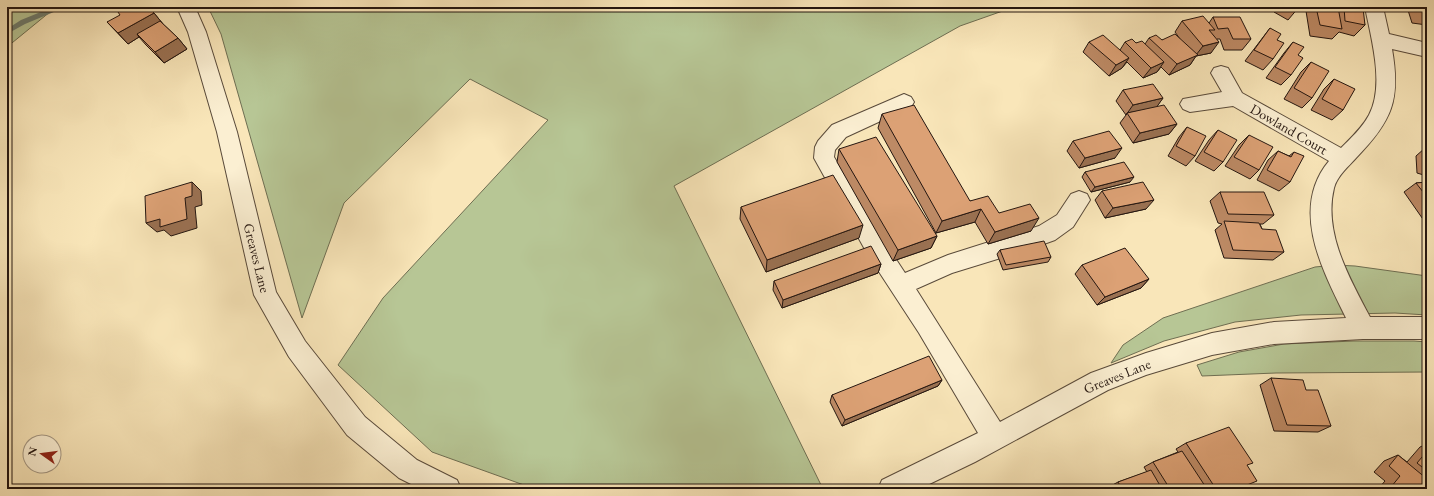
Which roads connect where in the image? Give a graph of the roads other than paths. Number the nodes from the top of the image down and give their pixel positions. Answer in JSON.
{"nodes":[{"id":1,"x":186,"y":7,"type":"edge"},
{"id":2,"x":1374,"y":7,"type":"edge"},
{"id":3,"x":1380,"y":39,"type":"junction"},
{"id":4,"x":1427,"y":50,"type":"edge"},
{"id":5,"x":1221,"y":73,"type":"dead end"},
{"id":6,"x":1235,"y":98,"type":"junction"},
{"id":7,"x":904,"y":102,"type":"dead end"},
{"id":8,"x":1190,"y":104,"type":"dead end"},
{"id":9,"x":1343,"y":159,"type":"junction"},
{"id":10,"x":1079,"y":200,"type":"dead end"},
{"id":11,"x":901,"y":286,"type":"junction"},
{"id":12,"x":1363,"y":328,"type":"junction"},
{"id":13,"x":1427,"y":328,"type":"edge"},
{"id":14,"x":995,"y":437,"type":"junction"},
{"id":15,"x":448,"y":489,"type":"edge"},
{"id":16,"x":891,"y":489,"type":"edge"}],
"edges":[{"from":1,"to":15,"type":"street","name":"Greaves Lane"},
{"from":2,"to":3,"type":"street"},
{"from":3,"to":4,"type":"street"},
{"from":3,"to":9,"type":"street"},
{"from":5,"to":6,"type":"street","name":"Dowland Court"},
{"from":6,"to":8,"type":"street","name":"Dowland Court"},
{"from":6,"to":9,"type":"street","name":"Dowland Court"},
{"from":7,"to":11,"type":"street"},
{"from":9,"to":12,"type":"street"},
{"from":10,"to":11,"type":"street"},
{"from":11,"to":14,"type":"street"},
{"from":12,"to":13,"type":"street","name":"Greaves Lane"},
{"from":12,"to":14,"type":"street","name":"Greaves Lane"},
{"from":14,"to":16,"type":"street","name":"Greaves Lane"}]}
